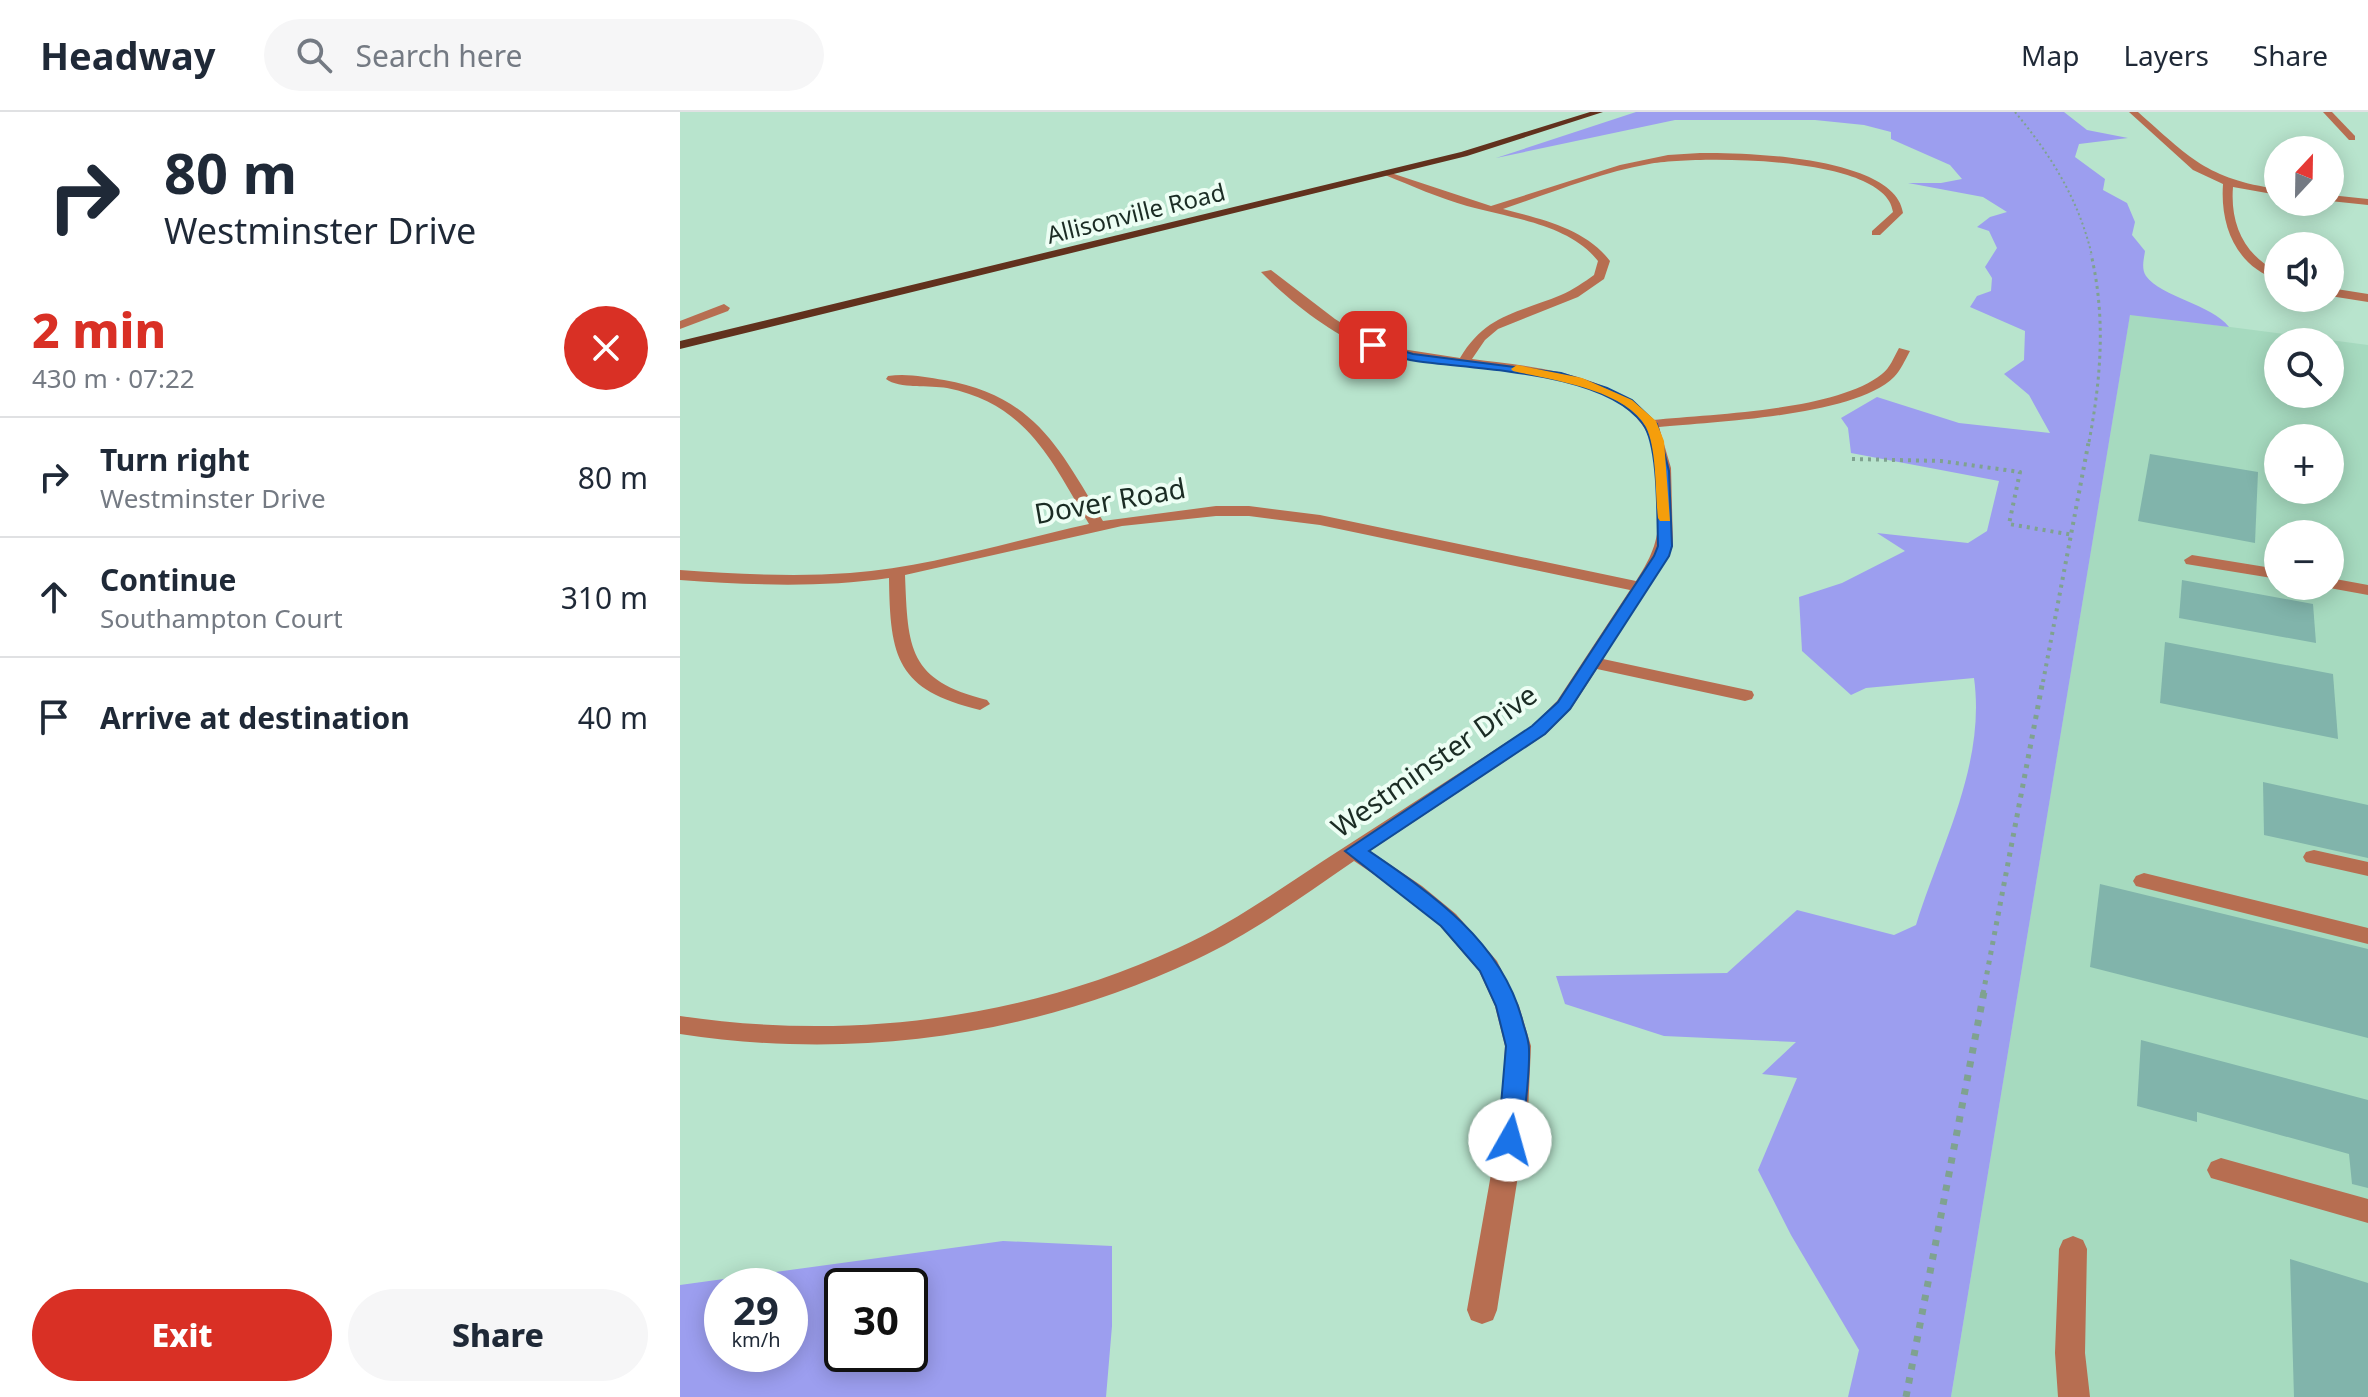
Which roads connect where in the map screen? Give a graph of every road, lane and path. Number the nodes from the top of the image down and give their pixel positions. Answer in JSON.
{"nodes":[{"id":1,"x":1599,"y":112,"type":"edge"},
{"id":2,"x":2015,"y":112,"type":"edge"},
{"id":3,"x":2133,"y":112,"type":"edge"},
{"id":4,"x":2327,"y":112,"type":"edge"},
{"id":5,"x":2352,"y":138,"type":"dead end"},
{"id":6,"x":1388,"y":173,"type":"junction"},
{"id":7,"x":2228,"y":184,"type":"junction"},
{"id":8,"x":2264,"y":190,"type":"edge"},
{"id":9,"x":2344,"y":199,"type":"edge"},
{"id":10,"x":2368,"y":202,"type":"edge"},
{"id":11,"x":1491,"y":209,"type":"junction"},
{"id":12,"x":1876,"y":233,"type":"dead end"},
{"id":13,"x":2264,"y":270,"type":"edge"},
{"id":14,"x":1267,"y":272,"type":"dead end"},
{"id":15,"x":2344,"y":294,"type":"edge"},
{"id":16,"x":2368,"y":298,"type":"edge"},
{"id":17,"x":724,"y":308,"type":"dead end"},
{"id":18,"x":680,"y":325,"type":"edge"},
{"id":19,"x":680,"y":345,"type":"edge"},
{"id":20,"x":1904,"y":351,"type":"dead end"},
{"id":21,"x":1463,"y":364,"type":"junction"},
{"id":22,"x":893,"y":379,"type":"dead end"},
{"id":23,"x":1651,"y":424,"type":"junction"},
{"id":24,"x":1852,"y":459,"type":"dead end"},
{"id":25,"x":1098,"y":526,"type":"junction"},
{"id":26,"x":2073,"y":535,"type":"junction"},
{"id":27,"x":2192,"y":560,"type":"dead end"},
{"id":28,"x":897,"y":572,"type":"junction"},
{"id":29,"x":2264,"y":572,"type":"edge"},
{"id":30,"x":680,"y":575,"type":"edge"},
{"id":31,"x":2344,"y":586,"type":"edge"},
{"id":32,"x":1641,"y":587,"type":"junction"},
{"id":33,"x":2368,"y":590,"type":"edge"},
{"id":34,"x":1594,"y":663,"type":"junction"},
{"id":35,"x":1745,"y":695,"type":"dead end"},
{"id":36,"x":980,"y":704,"type":"dead end"},
{"id":37,"x":1355,"y":851,"type":"junction"},
{"id":38,"x":2314,"y":857,"type":"dead end"},
{"id":39,"x":2368,"y":869,"type":"edge"},
{"id":40,"x":2144,"y":881,"type":"dead end"},
{"id":41,"x":2368,"y":936,"type":"edge"},
{"id":42,"x":680,"y":1025,"type":"edge"},
{"id":43,"x":2221,"y":1170,"type":"dead end"},
{"id":44,"x":2368,"y":1211,"type":"edge"},
{"id":45,"x":2073,"y":1249,"type":"dead end"},
{"id":46,"x":1482,"y":1310,"type":"dead end"},
{"id":47,"x":1906,"y":1397,"type":"edge"},
{"id":48,"x":2074,"y":1397,"type":"edge"}],
"edges":[{"from":1,"to":6,"type":"main road","name":"Allisonville Road"},
{"from":2,"to":26,"type":"path"},
{"from":3,"to":7,"type":"street"},
{"from":4,"to":5,"type":"street"},
{"from":6,"to":11,"type":"street"},
{"from":6,"to":19,"type":"main road","name":"Allisonville Road"},
{"from":7,"to":8,"type":"street"},
{"from":7,"to":13,"type":"street"},
{"from":9,"to":10,"type":"street"},
{"from":11,"to":12,"type":"street"},
{"from":11,"to":21,"type":"street"},
{"from":14,"to":21,"type":"street"},
{"from":15,"to":16,"type":"street"},
{"from":17,"to":18,"type":"street"},
{"from":20,"to":23,"type":"street"},
{"from":21,"to":23,"type":"street"},
{"from":22,"to":25,"type":"street"},
{"from":23,"to":32,"type":"street","name":"Westminster Drive"},
{"from":24,"to":26,"type":"path"},
{"from":25,"to":28,"type":"street","name":"Dover Road"},
{"from":25,"to":32,"type":"street","name":"Dover Road"},
{"from":26,"to":47,"type":"path"},
{"from":27,"to":29,"type":"street"},
{"from":28,"to":30,"type":"street","name":"Dover Road"},
{"from":28,"to":36,"type":"street"},
{"from":31,"to":33,"type":"street"},
{"from":32,"to":34,"type":"street","name":"Westminster Drive"},
{"from":34,"to":35,"type":"street"},
{"from":34,"to":37,"type":"street","name":"Westminster Drive"},
{"from":37,"to":42,"type":"street","name":"Westminster Drive"},
{"from":37,"to":46,"type":"street"},
{"from":38,"to":39,"type":"street"},
{"from":40,"to":41,"type":"street"},
{"from":43,"to":44,"type":"street"},
{"from":45,"to":48,"type":"street"}]}
